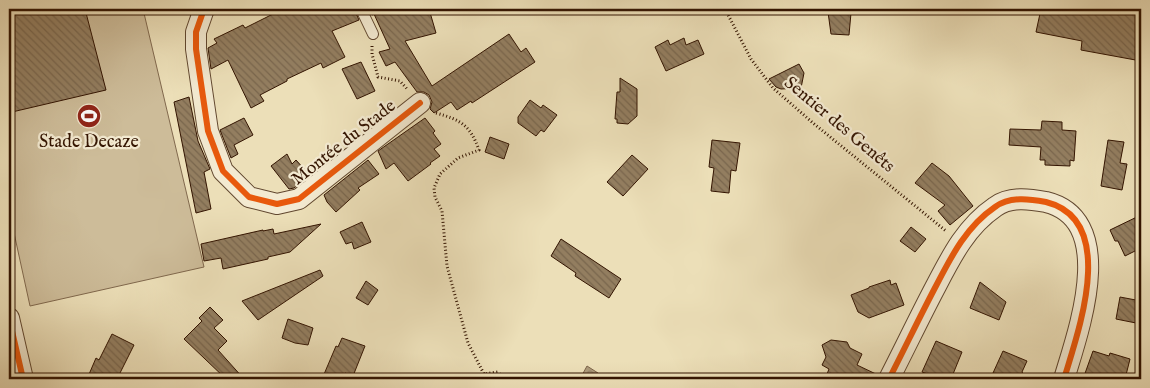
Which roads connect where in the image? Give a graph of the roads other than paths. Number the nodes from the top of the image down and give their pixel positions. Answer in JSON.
{"nodes":[{"id":1,"x":204,"y":9,"type":"edge"},
{"id":2,"x":361,"y":9,"type":"edge"},
{"id":3,"x":373,"y":34,"type":"road end"},
{"id":4,"x":420,"y":103,"type":"road end"},
{"id":5,"x":9,"y":318,"type":"edge"},
{"id":6,"x":23,"y":379,"type":"edge"},
{"id":7,"x":890,"y":379,"type":"edge"},
{"id":8,"x":1064,"y":379,"type":"edge"}],
"edges":[{"from":1,"to":4,"type":"street","name":"Montée du Stade"},
{"from":2,"to":3,"type":"lane"},
{"from":5,"to":6,"type":"street"},
{"from":7,"to":8,"type":"street"}]}
